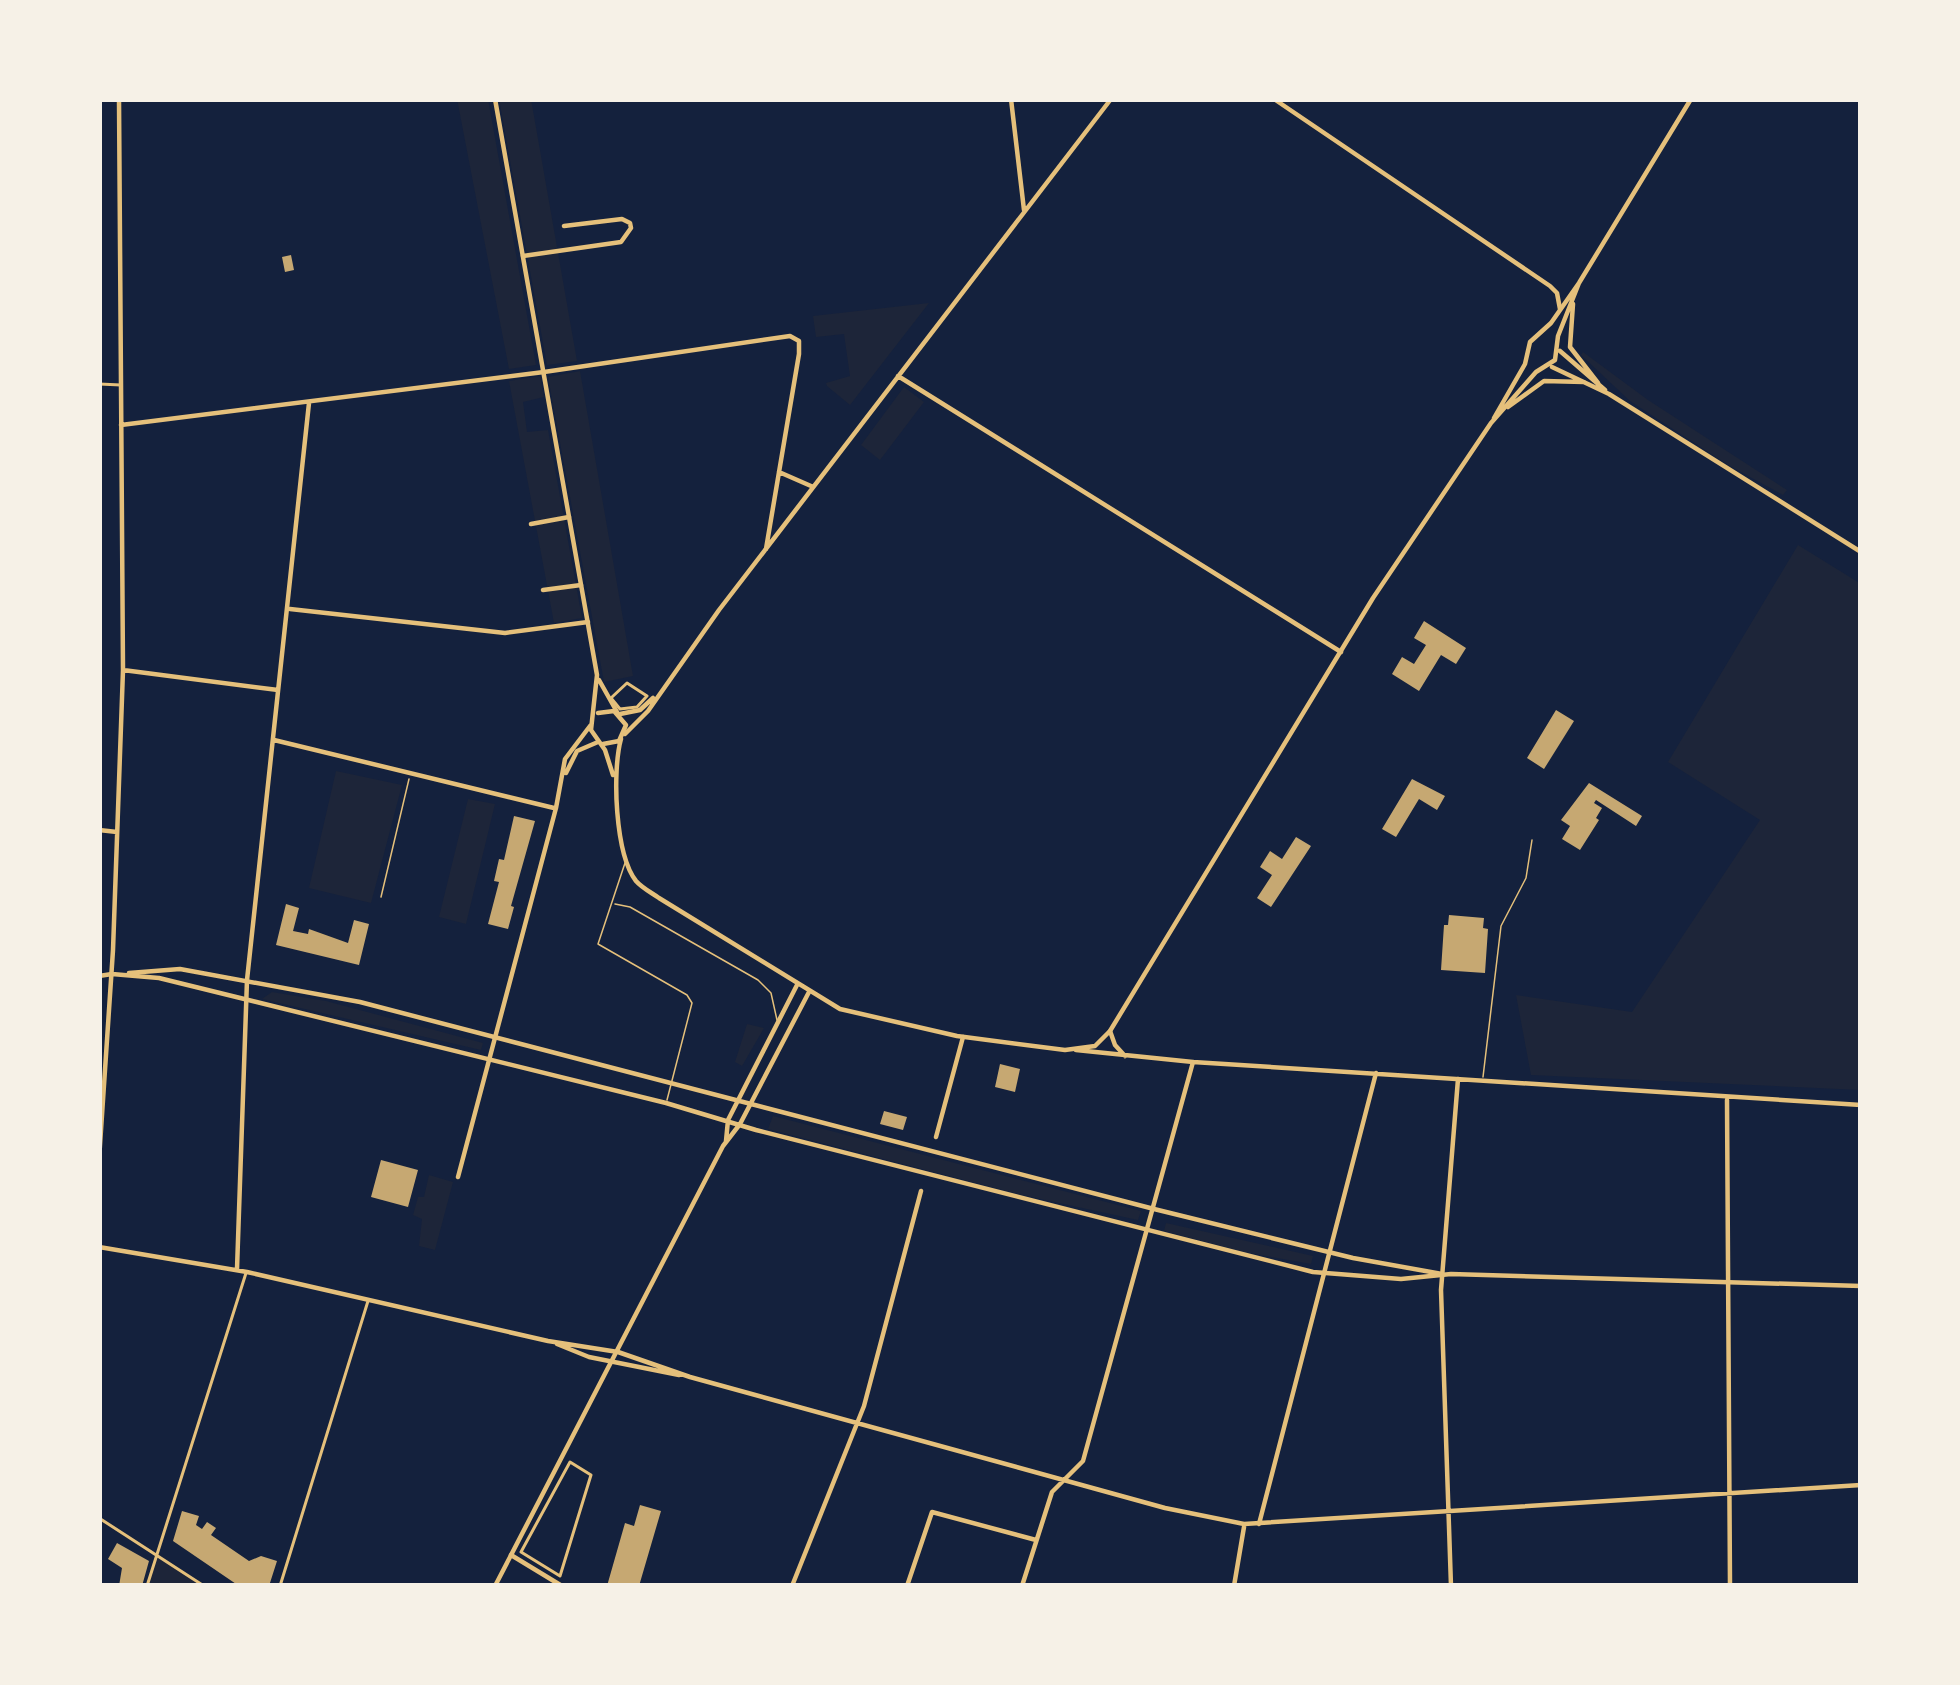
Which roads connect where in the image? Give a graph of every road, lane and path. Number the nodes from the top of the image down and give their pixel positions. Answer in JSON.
{"nodes":[{"id":1,"x":119,"y":99,"type":"edge"},
{"id":2,"x":495,"y":99,"type":"edge"},
{"id":3,"x":1011,"y":99,"type":"edge"},
{"id":4,"x":1111,"y":99,"type":"edge"},
{"id":5,"x":1274,"y":99,"type":"edge"},
{"id":6,"x":1691,"y":99,"type":"edge"},
{"id":7,"x":1024,"y":210,"type":"junction"},
{"id":8,"x":564,"y":226,"type":"dead end"},
{"id":9,"x":523,"y":256,"type":"junction"},
{"id":10,"x":1579,"y":283,"type":"junction"},
{"id":11,"x":1573,"y":300,"type":"junction"},
{"id":12,"x":1560,"y":310,"type":"junction"},
{"id":13,"x":1537,"y":336,"type":"junction"},
{"id":14,"x":1558,"y":347,"type":"junction"},
{"id":15,"x":1528,"y":354,"type":"junction"},
{"id":16,"x":1544,"y":366,"type":"junction"},
{"id":17,"x":544,"y":372,"type":"junction"},
{"id":18,"x":898,"y":376,"type":"junction"},
{"id":19,"x":1585,"y":382,"type":"junction"},
{"id":20,"x":1598,"y":383,"type":"junction"},
{"id":21,"x":99,"y":384,"type":"edge"},
{"id":22,"x":121,"y":385,"type":"junction"},
{"id":23,"x":1610,"y":394,"type":"junction"},
{"id":24,"x":309,"y":403,"type":"junction"},
{"id":25,"x":1503,"y":410,"type":"junction"},
{"id":26,"x":1492,"y":423,"type":"junction"},
{"id":27,"x":121,"y":425,"type":"junction"},
{"id":28,"x":779,"y":472,"type":"junction"},
{"id":29,"x":813,"y":487,"type":"junction"},
{"id":30,"x":569,"y":517,"type":"junction"},
{"id":31,"x":531,"y":524,"type":"dead end"},
{"id":32,"x":766,"y":549,"type":"junction"},
{"id":33,"x":1861,"y":552,"type":"edge"},
{"id":34,"x":581,"y":585,"type":"junction"},
{"id":35,"x":543,"y":590,"type":"dead end"},
{"id":36,"x":289,"y":609,"type":"junction"},
{"id":37,"x":588,"y":622,"type":"junction"},
{"id":38,"x":1341,"y":652,"type":"junction"},
{"id":39,"x":123,"y":670,"type":"junction"},
{"id":40,"x":597,"y":675,"type":"junction"},
{"id":41,"x":278,"y":690,"type":"junction"},
{"id":42,"x":648,"y":692,"type":"joint"},
{"id":43,"x":657,"y":694,"type":"junction"},
{"id":44,"x":619,"y":713,"type":"junction"},
{"id":45,"x":592,"y":721,"type":"junction"},
{"id":46,"x":623,"y":736,"type":"junction"},
{"id":47,"x":274,"y":740,"type":"junction"},
{"id":48,"x":599,"y":742,"type":"junction"},
{"id":49,"x":410,"y":774,"type":"junction"},
{"id":50,"x":563,"y":778,"type":"junction"},
{"id":51,"x":614,"y":780,"type":"junction"},
{"id":52,"x":556,"y":808,"type":"junction"},
{"id":53,"x":99,"y":830,"type":"edge"},
{"id":54,"x":117,"y":832,"type":"junction"},
{"id":55,"x":1532,"y":840,"type":"dead end"},
{"id":56,"x":626,"y":860,"type":"junction"},
{"id":57,"x":381,"y":897,"type":"dead end"},
{"id":58,"x":612,"y":904,"type":"junction"},
{"id":59,"x":112,"y":974,"type":"junction"},
{"id":60,"x":99,"y":976,"type":"edge"},
{"id":61,"x":248,"y":980,"type":"junction"},
{"id":62,"x":797,"y":985,"type":"junction"},
{"id":63,"x":809,"y":992,"type":"junction"},
{"id":64,"x":246,"y":999,"type":"junction"},
{"id":65,"x":777,"y":1024,"type":"junction"},
{"id":66,"x":1110,"y":1031,"type":"junction"},
{"id":67,"x":497,"y":1037,"type":"junction"},
{"id":68,"x":963,"y":1037,"type":"junction"},
{"id":69,"x":1076,"y":1050,"type":"junction"},
{"id":70,"x":1124,"y":1056,"type":"junction"},
{"id":71,"x":489,"y":1059,"type":"junction"},
{"id":72,"x":1193,"y":1062,"type":"junction"},
{"id":73,"x":1376,"y":1073,"type":"junction"},
{"id":74,"x":1458,"y":1079,"type":"junction"},
{"id":75,"x":1483,"y":1081,"type":"junction"},
{"id":76,"x":672,"y":1083,"type":"junction"},
{"id":77,"x":1727,"y":1097,"type":"junction"},
{"id":78,"x":739,"y":1098,"type":"junction"},
{"id":79,"x":666,"y":1102,"type":"junction"},
{"id":80,"x":751,"y":1102,"type":"junction"},
{"id":81,"x":1861,"y":1105,"type":"edge"},
{"id":82,"x":728,"y":1120,"type":"junction"},
{"id":83,"x":740,"y":1124,"type":"junction"},
{"id":84,"x":936,"y":1137,"type":"dead end"},
{"id":85,"x":726,"y":1141,"type":"junction"},
{"id":86,"x":99,"y":1160,"type":"edge"},
{"id":87,"x":458,"y":1178,"type":"dead end"},
{"id":88,"x":921,"y":1191,"type":"dead end"},
{"id":89,"x":1154,"y":1209,"type":"junction"},
{"id":90,"x":1147,"y":1232,"type":"junction"},
{"id":91,"x":99,"y":1247,"type":"edge"},
{"id":92,"x":1330,"y":1252,"type":"junction"},
{"id":93,"x":237,"y":1270,"type":"junction"},
{"id":94,"x":247,"y":1272,"type":"junction"},
{"id":95,"x":1324,"y":1274,"type":"junction"},
{"id":96,"x":1442,"y":1274,"type":"junction"},
{"id":97,"x":1729,"y":1281,"type":"junction"},
{"id":98,"x":1861,"y":1286,"type":"edge"},
{"id":99,"x":368,"y":1300,"type":"junction"},
{"id":100,"x":548,"y":1341,"type":"junction"},
{"id":101,"x":618,"y":1352,"type":"junction"},
{"id":102,"x":612,"y":1363,"type":"junction"},
{"id":103,"x":690,"y":1377,"type":"junction"},
{"id":104,"x":858,"y":1424,"type":"junction"},
{"id":105,"x":1066,"y":1480,"type":"junction"},
{"id":106,"x":1861,"y":1485,"type":"edge"},
{"id":107,"x":1730,"y":1494,"type":"junction"},
{"id":108,"x":1449,"y":1513,"type":"junction"},
{"id":109,"x":99,"y":1518,"type":"edge"},
{"id":110,"x":1244,"y":1524,"type":"junction"},
{"id":111,"x":1259,"y":1525,"type":"junction"},
{"id":112,"x":1036,"y":1540,"type":"junction"},
{"id":113,"x":521,"y":1552,"type":"joint"},
{"id":114,"x":157,"y":1553,"type":"junction"},
{"id":115,"x":511,"y":1555,"type":"junction"},
{"id":116,"x":147,"y":1586,"type":"edge"},
{"id":117,"x":204,"y":1586,"type":"edge"},
{"id":118,"x":280,"y":1586,"type":"edge"},
{"id":119,"x":495,"y":1586,"type":"edge"},
{"id":120,"x":562,"y":1586,"type":"edge"},
{"id":121,"x":792,"y":1586,"type":"edge"},
{"id":122,"x":907,"y":1586,"type":"edge"},
{"id":123,"x":1022,"y":1586,"type":"edge"},
{"id":124,"x":1234,"y":1586,"type":"edge"},
{"id":125,"x":1451,"y":1586,"type":"edge"},
{"id":126,"x":1730,"y":1586,"type":"edge"}],
"edges":[{"from":1,"to":22,"type":"street"},
{"from":2,"to":9,"type":"street"},
{"from":3,"to":7,"type":"street"},
{"from":4,"to":7,"type":"street"},
{"from":5,"to":12,"type":"street"},
{"from":6,"to":10,"type":"street"},
{"from":7,"to":18,"type":"street"},
{"from":8,"to":9,"type":"street"},
{"from":9,"to":17,"type":"street"},
{"from":10,"to":11,"type":"street"},
{"from":10,"to":12,"type":"street"},
{"from":11,"to":14,"type":"street"},
{"from":11,"to":20,"type":"street"},
{"from":12,"to":13,"type":"street"},
{"from":13,"to":14,"type":"street"},
{"from":13,"to":15,"type":"street"},
{"from":14,"to":16,"type":"street"},
{"from":14,"to":20,"type":"street"},
{"from":15,"to":16,"type":"street"},
{"from":15,"to":26,"type":"street"},
{"from":16,"to":19,"type":"street"},
{"from":16,"to":25,"type":"street"},
{"from":17,"to":24,"type":"street"},
{"from":17,"to":28,"type":"street"},
{"from":17,"to":30,"type":"street"},
{"from":18,"to":29,"type":"street"},
{"from":18,"to":38,"type":"street"},
{"from":19,"to":23,"type":"street"},
{"from":19,"to":25,"type":"street"},
{"from":20,"to":23,"type":"street"},
{"from":21,"to":22,"type":"street"},
{"from":22,"to":27,"type":"street"},
{"from":23,"to":33,"type":"street"},
{"from":24,"to":27,"type":"street"},
{"from":24,"to":36,"type":"street"},
{"from":25,"to":26,"type":"street"},
{"from":26,"to":38,"type":"street"},
{"from":27,"to":39,"type":"street"},
{"from":28,"to":29,"type":"street"},
{"from":28,"to":32,"type":"street"},
{"from":29,"to":32,"type":"street"},
{"from":30,"to":31,"type":"street"},
{"from":30,"to":34,"type":"street"},
{"from":32,"to":43,"type":"street"},
{"from":34,"to":35,"type":"street"},
{"from":34,"to":37,"type":"street"},
{"from":36,"to":37,"type":"street"},
{"from":36,"to":41,"type":"street"},
{"from":37,"to":40,"type":"street"},
{"from":38,"to":66,"type":"street"},
{"from":39,"to":41,"type":"street"},
{"from":39,"to":54,"type":"street"},
{"from":40,"to":44,"type":"street"},
{"from":40,"to":45,"type":"street"},
{"from":41,"to":47,"type":"street"},
{"from":42,"to":42,"type":"street"},
{"from":43,"to":44,"type":"street"},
{"from":43,"to":46,"type":"street"},
{"from":44,"to":45,"type":"street"},
{"from":44,"to":46,"type":"street"},
{"from":45,"to":48,"type":"street"},
{"from":45,"to":50,"type":"street"},
{"from":46,"to":48,"type":"street"},
{"from":46,"to":51,"type":"street"},
{"from":47,"to":49,"type":"street"},
{"from":47,"to":61,"type":"street"},
{"from":48,"to":50,"type":"street"},
{"from":48,"to":51,"type":"street"},
{"from":49,"to":52,"type":"street"},
{"from":49,"to":57,"type":"lane"},
{"from":50,"to":52,"type":"street"},
{"from":51,"to":56,"type":"street"},
{"from":52,"to":67,"type":"street"},
{"from":53,"to":54,"type":"street"},
{"from":54,"to":59,"type":"street"},
{"from":55,"to":75,"type":"lane"},
{"from":56,"to":58,"type":"lane"},
{"from":56,"to":62,"type":"street"},
{"from":58,"to":65,"type":"lane"},
{"from":58,"to":76,"type":"lane"},
{"from":59,"to":60,"type":"street"},
{"from":59,"to":61,"type":"street"},
{"from":59,"to":64,"type":"street"},
{"from":59,"to":86,"type":"street"},
{"from":61,"to":64,"type":"street"},
{"from":61,"to":67,"type":"street"},
{"from":62,"to":63,"type":"street"},
{"from":62,"to":65,"type":"street"},
{"from":63,"to":68,"type":"street"},
{"from":63,"to":80,"type":"street"},
{"from":64,"to":71,"type":"street"},
{"from":64,"to":93,"type":"street"},
{"from":65,"to":78,"type":"street"},
{"from":66,"to":69,"type":"street"},
{"from":66,"to":70,"type":"street"},
{"from":67,"to":71,"type":"street"},
{"from":67,"to":76,"type":"street"},
{"from":68,"to":69,"type":"street"},
{"from":68,"to":84,"type":"street"},
{"from":69,"to":70,"type":"street"},
{"from":70,"to":72,"type":"street"},
{"from":71,"to":79,"type":"street"},
{"from":71,"to":87,"type":"street"},
{"from":72,"to":73,"type":"street"},
{"from":72,"to":89,"type":"street"},
{"from":73,"to":74,"type":"street"},
{"from":73,"to":92,"type":"street"},
{"from":74,"to":75,"type":"street"},
{"from":74,"to":96,"type":"street"},
{"from":75,"to":77,"type":"street"},
{"from":76,"to":78,"type":"street"},
{"from":76,"to":79,"type":"lane"},
{"from":77,"to":81,"type":"street"},
{"from":77,"to":97,"type":"street"},
{"from":78,"to":80,"type":"street"},
{"from":78,"to":82,"type":"street"},
{"from":79,"to":82,"type":"street"},
{"from":80,"to":83,"type":"street"},
{"from":80,"to":89,"type":"street"},
{"from":82,"to":83,"type":"street"},
{"from":82,"to":85,"type":"street"},
{"from":83,"to":85,"type":"street"},
{"from":83,"to":90,"type":"street"},
{"from":85,"to":101,"type":"street"},
{"from":88,"to":104,"type":"street"},
{"from":89,"to":90,"type":"street"},
{"from":89,"to":92,"type":"street"},
{"from":90,"to":95,"type":"street"},
{"from":90,"to":105,"type":"street"},
{"from":91,"to":93,"type":"street"},
{"from":92,"to":95,"type":"street"},
{"from":92,"to":96,"type":"street"},
{"from":93,"to":94,"type":"street"},
{"from":94,"to":99,"type":"street"},
{"from":94,"to":114,"type":"street"},
{"from":95,"to":96,"type":"street"},
{"from":95,"to":111,"type":"street"},
{"from":96,"to":97,"type":"street"},
{"from":96,"to":108,"type":"street"},
{"from":97,"to":98,"type":"street"},
{"from":97,"to":107,"type":"street"},
{"from":99,"to":100,"type":"street"},
{"from":99,"to":118,"type":"street"},
{"from":100,"to":101,"type":"street"},
{"from":100,"to":102,"type":"street"},
{"from":101,"to":102,"type":"street"},
{"from":101,"to":103,"type":"street"},
{"from":102,"to":103,"type":"street"},
{"from":102,"to":115,"type":"street"},
{"from":103,"to":104,"type":"street"},
{"from":104,"to":105,"type":"street"},
{"from":104,"to":121,"type":"street"},
{"from":105,"to":110,"type":"street"},
{"from":105,"to":112,"type":"street"},
{"from":106,"to":107,"type":"street"},
{"from":107,"to":108,"type":"street"},
{"from":107,"to":126,"type":"street"},
{"from":108,"to":111,"type":"street"},
{"from":108,"to":125,"type":"street"},
{"from":109,"to":114,"type":"street"},
{"from":110,"to":111,"type":"street"},
{"from":110,"to":124,"type":"street"},
{"from":112,"to":122,"type":"street"},
{"from":112,"to":123,"type":"street"},
{"from":113,"to":113,"type":"street"},
{"from":114,"to":116,"type":"street"},
{"from":114,"to":117,"type":"street"},
{"from":115,"to":119,"type":"street"},
{"from":115,"to":120,"type":"street"}]}
